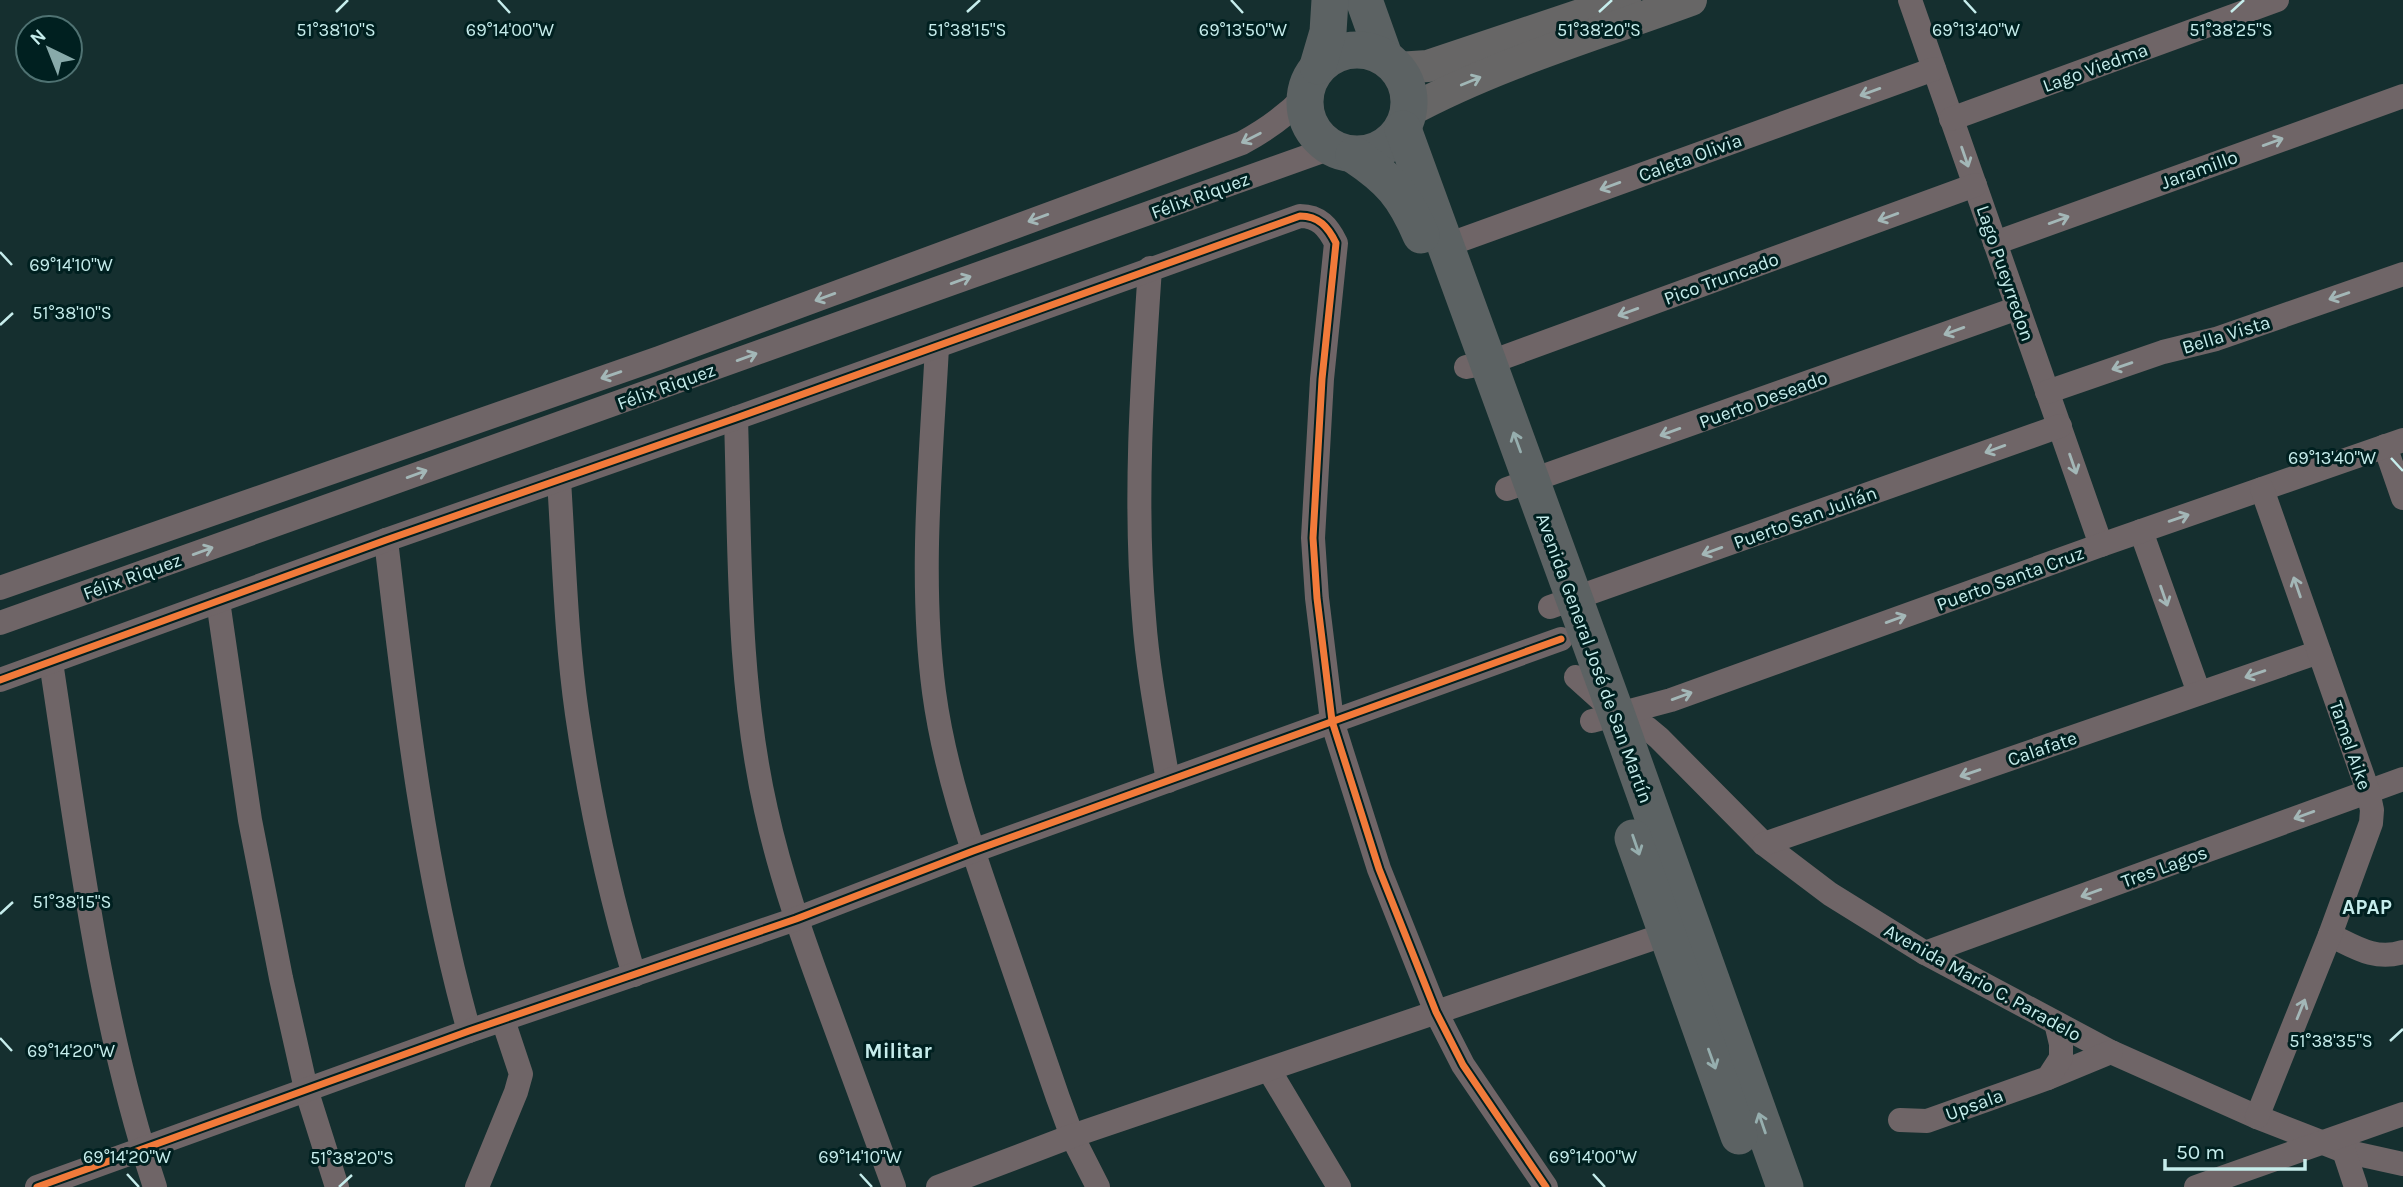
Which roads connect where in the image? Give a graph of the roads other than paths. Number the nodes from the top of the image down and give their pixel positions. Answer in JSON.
{"nodes":[{"id":1,"x":1330,"y":0,"type":"edge"},
{"id":2,"x":1364,"y":0,"type":"edge"},
{"id":3,"x":1690,"y":0,"type":"edge"},
{"id":4,"x":1910,"y":0,"type":"edge"},
{"id":5,"x":2277,"y":0,"type":"edge"},
{"id":6,"x":1636,"y":6,"type":"edge"},
{"id":7,"x":1390,"y":62,"type":"junction"},
{"id":8,"x":1934,"y":69,"type":"junction"},
{"id":9,"x":1312,"y":81,"type":"junction"},
{"id":10,"x":2403,"y":96,"type":"edge"},
{"id":11,"x":1951,"y":119,"type":"junction"},
{"id":12,"x":1406,"y":120,"type":"junction"},
{"id":13,"x":1342,"y":152,"type":"junction"},
{"id":14,"x":1975,"y":185,"type":"junction"},
{"id":15,"x":1995,"y":243,"type":"junction"},
{"id":16,"x":1447,"y":245,"type":"junction"},
{"id":17,"x":1150,"y":268,"type":"junction"},
{"id":18,"x":2403,"y":274,"type":"edge"},
{"id":19,"x":2018,"y":308,"type":"junction"},
{"id":20,"x":937,"y":346,"type":"junction"},
{"id":21,"x":1477,"y":365,"type":"junction"},
{"id":22,"x":2048,"y":392,"type":"junction"},
{"id":23,"x":736,"y":418,"type":"junction"},
{"id":24,"x":2060,"y":426,"type":"junction"},
{"id":25,"x":2394,"y":443,"type":"edge"},
{"id":26,"x":559,"y":480,"type":"junction"},
{"id":27,"x":1519,"y":485,"type":"junction"},
{"id":28,"x":2262,"y":489,"type":"junction"},
{"id":29,"x":2403,"y":498,"type":"edge"},
{"id":30,"x":2141,"y":531,"type":"junction"},
{"id":31,"x":386,"y":540,"type":"junction"},
{"id":32,"x":2101,"y":545,"type":"junction"},
{"id":33,"x":0,"y":588,"type":"edge"},
{"id":34,"x":218,"y":601,"type":"junction"},
{"id":35,"x":1562,"y":615,"type":"junction"},
{"id":36,"x":0,"y":623,"type":"edge"},
{"id":37,"x":2319,"y":652,"type":"junction"},
{"id":38,"x":51,"y":662,"type":"junction"},
{"id":39,"x":0,"y":680,"type":"edge"},
{"id":40,"x":2199,"y":693,"type":"junction"},
{"id":41,"x":1604,"y":717,"type":"junction"},
{"id":42,"x":1332,"y":721,"type":"junction"},
{"id":43,"x":2403,"y":779,"type":"edge"},
{"id":44,"x":1167,"y":781,"type":"junction"},
{"id":45,"x":2368,"y":791,"type":"junction"},
{"id":46,"x":1764,"y":844,"type":"junction"},
{"id":47,"x":973,"y":851,"type":"junction"},
{"id":48,"x":796,"y":919,"type":"junction"},
{"id":49,"x":1679,"y":929,"type":"junction"},
{"id":50,"x":2330,"y":935,"type":"junction"},
{"id":51,"x":2403,"y":952,"type":"edge"},
{"id":52,"x":1925,"y":953,"type":"junction"},
{"id":53,"x":634,"y":975,"type":"junction"},
{"id":54,"x":1436,"y":1012,"type":"junction"},
{"id":55,"x":503,"y":1020,"type":"junction"},
{"id":56,"x":2056,"y":1023,"type":"junction"},
{"id":57,"x":469,"y":1031,"type":"junction"},
{"id":58,"x":2111,"y":1052,"type":"junction"},
{"id":59,"x":1269,"y":1070,"type":"junction"},
{"id":60,"x":2048,"y":1078,"type":"junction"},
{"id":61,"x":306,"y":1089,"type":"junction"},
{"id":62,"x":2403,"y":1114,"type":"edge"},
{"id":63,"x":2257,"y":1117,"type":"junction"},
{"id":64,"x":1900,"y":1120,"type":"dead end"},
{"id":65,"x":1072,"y":1136,"type":"junction"},
{"id":66,"x":2334,"y":1146,"type":"junction"},
{"id":67,"x":143,"y":1149,"type":"junction"},
{"id":68,"x":2403,"y":1164,"type":"edge"},
{"id":69,"x":37,"y":1187,"type":"edge"},
{"id":70,"x":155,"y":1187,"type":"edge"},
{"id":71,"x":337,"y":1187,"type":"edge"},
{"id":72,"x":477,"y":1187,"type":"edge"},
{"id":73,"x":894,"y":1187,"type":"edge"},
{"id":74,"x":937,"y":1187,"type":"edge"},
{"id":75,"x":1098,"y":1187,"type":"edge"},
{"id":76,"x":1339,"y":1187,"type":"edge"},
{"id":77,"x":1546,"y":1187,"type":"edge"},
{"id":78,"x":1758,"y":1187,"type":"edge"},
{"id":79,"x":1784,"y":1187,"type":"edge"},
{"id":80,"x":2196,"y":1187,"type":"edge"},
{"id":81,"x":2356,"y":1187,"type":"edge"}],
"edges":[{"from":1,"to":9,"type":"highway","name":"Avenida General José de San Martín"},
{"from":2,"to":7,"type":"highway","name":"Avenida General José de San Martín"},
{"from":3,"to":6,"type":"main road"},
{"from":4,"to":8,"type":"street","name":"Lago Pueyrredon"},
{"from":5,"to":11,"type":"street","name":"Lago Viedma"},
{"from":6,"to":7,"type":"main road"},
{"from":12,"to":6,"type":"main road","one_way":true},
{"from":7,"to":9,"type":"highway"},
{"from":7,"to":12,"type":"highway","name":"Avenida General José de San Martín"},
{"from":8,"to":11,"type":"street","name":"Lago Pueyrredon"},
{"from":8,"to":16,"type":"street","name":"Caleta Olivia","one_way":true},
{"from":9,"to":13,"type":"highway","name":"Avenida General José de San Martín"},
{"from":9,"to":33,"type":"street","name":"Félix Riquez","one_way":true},
{"from":15,"to":10,"type":"street","name":"Jaramillo","one_way":true},
{"from":11,"to":14,"type":"street","name":"Lago Pueyrredon","one_way":true},
{"from":12,"to":13,"type":"highway"},
{"from":12,"to":16,"type":"highway","name":"Avenida General José de San Martín"},
{"from":13,"to":21,"type":"highway","name":"Avenida General José de San Martín"},
{"from":36,"to":13,"type":"street","name":"Félix Riquez","one_way":true},
{"from":14,"to":15,"type":"street","name":"Lago Pueyrredon"},
{"from":14,"to":21,"type":"street","name":"Pico Truncado","one_way":true},
{"from":15,"to":19,"type":"street","name":"Lago Pueyrredon"},
{"from":16,"to":21,"type":"highway","name":"Avenida General José de San Martín"},
{"from":17,"to":20,"type":"street"},
{"from":17,"to":42,"type":"street"},
{"from":17,"to":44,"type":"street"},
{"from":18,"to":22,"type":"street","name":"Bella Vista","one_way":true},
{"from":19,"to":22,"type":"street","name":"Lago Pueyrredon"},
{"from":19,"to":27,"type":"street","name":"Puerto Deseado","one_way":true},
{"from":20,"to":23,"type":"street"},
{"from":20,"to":47,"type":"street"},
{"from":21,"to":27,"type":"highway","name":"Avenida General José de San Martín"},
{"from":22,"to":24,"type":"street","name":"Lago Pueyrredon"},
{"from":23,"to":26,"type":"street"},
{"from":23,"to":48,"type":"street"},
{"from":24,"to":32,"type":"street","name":"Lago Pueyrredon","one_way":true},
{"from":24,"to":35,"type":"street","name":"Puerto San Julián","one_way":true},
{"from":25,"to":28,"type":"street","name":"Puerto Santa Cruz"},
{"from":25,"to":29,"type":"street"},
{"from":26,"to":31,"type":"street"},
{"from":26,"to":53,"type":"street"},
{"from":27,"to":35,"type":"highway","name":"Avenida General José de San Martín"},
{"from":30,"to":28,"type":"street","name":"Puerto Santa Cruz","one_way":true},
{"from":37,"to":28,"type":"street","name":"Tamel Aike","one_way":true},
{"from":30,"to":32,"type":"street","name":"Puerto Santa Cruz"},
{"from":30,"to":40,"type":"street","one_way":true},
{"from":31,"to":34,"type":"street"},
{"from":31,"to":57,"type":"street"},
{"from":41,"to":32,"type":"street","name":"Puerto Santa Cruz","one_way":true},
{"from":34,"to":38,"type":"street"},
{"from":34,"to":61,"type":"street"},
{"from":35,"to":41,"type":"highway","name":"Avenida General José de San Martín"},
{"from":35,"to":41,"type":"highway","name":"Avenida General José de San Martín"},
{"from":35,"to":42,"type":"street","name":"Puerto San Julián"},
{"from":37,"to":40,"type":"street","name":"Calafate","one_way":true},
{"from":37,"to":45,"type":"street","name":"Tamel Aike"},
{"from":38,"to":39,"type":"street"},
{"from":38,"to":67,"type":"street"},
{"from":40,"to":46,"type":"street","name":"Calafate","one_way":true},
{"from":41,"to":46,"type":"street","name":"Avenida Mario C. Paradelo"},
{"from":41,"to":49,"type":"highway","name":"Avenida General José de San Martín"},
{"from":42,"to":44,"type":"street","name":"Puerto San Julián"},
{"from":42,"to":54,"type":"street"},
{"from":43,"to":45,"type":"street","name":"Tres Lagos"},
{"from":44,"to":47,"type":"street","name":"Puerto San Julián"},
{"from":45,"to":50,"type":"street","name":"Tamel Aike"},
{"from":45,"to":52,"type":"street","name":"Tres Lagos","one_way":true},
{"from":46,"to":52,"type":"street","name":"Avenida Mario C. Paradelo"},
{"from":47,"to":48,"type":"street","name":"Puerto San Julián"},
{"from":47,"to":65,"type":"street"},
{"from":48,"to":53,"type":"street","name":"Puerto San Julián"},
{"from":48,"to":73,"type":"street"},
{"from":49,"to":54,"type":"street"},
{"from":49,"to":78,"type":"highway","name":"Avenida General José de San Martín","one_way":true},
{"from":79,"to":49,"type":"highway","name":"Avenida General José de San Martín","one_way":true},
{"from":50,"to":51,"type":"street"},
{"from":63,"to":50,"type":"street","name":"Tamel Aike","one_way":true},
{"from":52,"to":56,"type":"street","name":"Avenida Mario C. Paradelo"},
{"from":53,"to":55,"type":"street","name":"Puerto San Julián"},
{"from":54,"to":59,"type":"street"},
{"from":54,"to":77,"type":"street"},
{"from":55,"to":57,"type":"street","name":"Puerto San Julián"},
{"from":55,"to":72,"type":"street"},
{"from":56,"to":58,"type":"street","name":"Avenida Mario C. Paradelo"},
{"from":56,"to":60,"type":"street"},
{"from":57,"to":61,"type":"street","name":"Puerto San Julián"},
{"from":58,"to":60,"type":"street","name":"Upsala"},
{"from":58,"to":63,"type":"street","name":"Avenida Mario C. Paradelo"},
{"from":59,"to":65,"type":"street"},
{"from":59,"to":76,"type":"street"},
{"from":60,"to":64,"type":"street","name":"Upsala"},
{"from":61,"to":67,"type":"street","name":"Puerto San Julián"},
{"from":61,"to":71,"type":"street"},
{"from":62,"to":66,"type":"street"},
{"from":63,"to":66,"type":"street","name":"Avenida Mario C. Paradelo"},
{"from":65,"to":74,"type":"street"},
{"from":65,"to":75,"type":"street"},
{"from":66,"to":68,"type":"street","name":"Avenida Mario C. Paradelo"},
{"from":66,"to":80,"type":"street"},
{"from":66,"to":81,"type":"street"},
{"from":67,"to":69,"type":"street","name":"Puerto San Julián"},
{"from":67,"to":70,"type":"street"}]}
